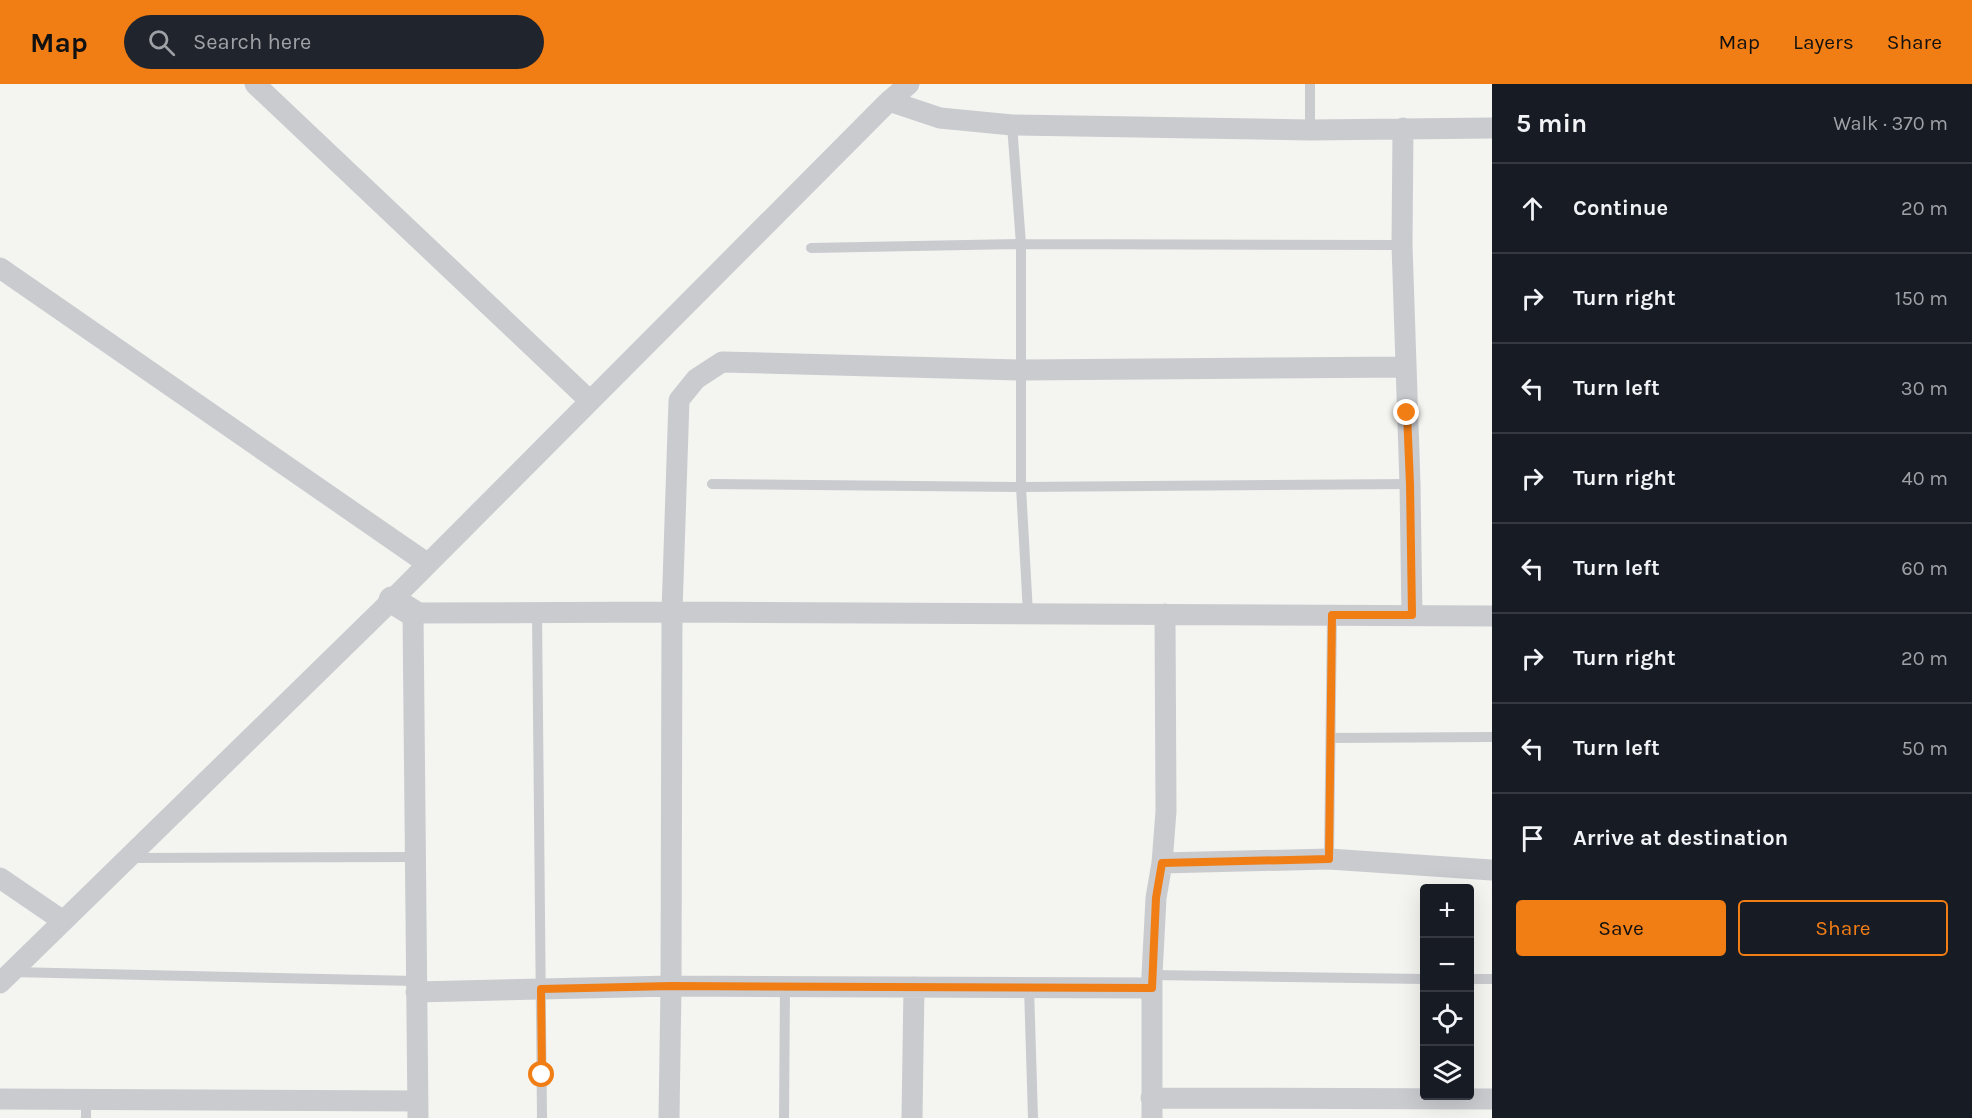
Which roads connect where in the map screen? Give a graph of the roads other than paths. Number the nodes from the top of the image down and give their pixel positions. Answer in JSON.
{"nodes":[{"id":1,"x":255,"y":84,"type":"edge"},
{"id":2,"x":909,"y":84,"type":"edge"},
{"id":3,"x":1310,"y":84,"type":"edge"},
{"id":4,"x":889,"y":101,"type":"junction"},
{"id":5,"x":1012,"y":125,"type":"junction"},
{"id":6,"x":1403,"y":128,"type":"junction"},
{"id":7,"x":1492,"y":128,"type":"edge"},
{"id":8,"x":1311,"y":130,"type":"junction"},
{"id":9,"x":1021,"y":244,"type":"junction"},
{"id":10,"x":1402,"y":245,"type":"junction"},
{"id":11,"x":811,"y":248,"type":"dead end"},
{"id":12,"x":0,"y":268,"type":"edge"},
{"id":13,"x":1405,"y":367,"type":"junction"},
{"id":14,"x":1022,"y":370,"type":"junction"},
{"id":15,"x":590,"y":401,"type":"junction"},
{"id":16,"x":712,"y":484,"type":"dead end"},
{"id":17,"x":1410,"y":484,"type":"junction"},
{"id":18,"x":1021,"y":487,"type":"junction"},
{"id":19,"x":428,"y":564,"type":"junction"},
{"id":20,"x":402,"y":606,"type":"junction"},
{"id":21,"x":672,"y":612,"type":"junction"},
{"id":22,"x":537,"y":613,"type":"junction"},
{"id":23,"x":1028,"y":613,"type":"junction"},
{"id":24,"x":1165,"y":614,"type":"junction"},
{"id":25,"x":1332,"y":615,"type":"junction"},
{"id":26,"x":1412,"y":615,"type":"junction"},
{"id":27,"x":1492,"y":615,"type":"edge"},
{"id":28,"x":1492,"y":737,"type":"edge"},
{"id":29,"x":1331,"y":738,"type":"junction"},
{"id":30,"x":415,"y":857,"type":"junction"},
{"id":31,"x":129,"y":858,"type":"junction"},
{"id":32,"x":1329,"y":859,"type":"junction"},
{"id":33,"x":1162,"y":863,"type":"junction"},
{"id":34,"x":1492,"y":870,"type":"edge"},
{"id":35,"x":0,"y":878,"type":"edge"},
{"id":36,"x":63,"y":921,"type":"junction"},
{"id":37,"x":5,"y":978,"type":"edge"},
{"id":38,"x":1420,"y":978,"type":"edge"},
{"id":39,"x":1474,"y":979,"type":"edge"},
{"id":40,"x":1492,"y":979,"type":"edge"},
{"id":41,"x":1152,"y":982,"type":"junction"},
{"id":42,"x":416,"y":986,"type":"junction"},
{"id":43,"x":671,"y":986,"type":"junction"},
{"id":44,"x":785,"y":987,"type":"junction"},
{"id":45,"x":914,"y":987,"type":"junction"},
{"id":46,"x":1029,"y":987,"type":"junction"},
{"id":47,"x":541,"y":989,"type":"junction"},
{"id":48,"x":0,"y":1099,"type":"edge"},
{"id":49,"x":1492,"y":1099,"type":"edge"},
{"id":50,"x":86,"y":1108,"type":"edge"},
{"id":51,"x":1151,"y":1108,"type":"edge"},
{"id":52,"x":418,"y":1110,"type":"edge"},
{"id":53,"x":542,"y":1118,"type":"edge"},
{"id":54,"x":669,"y":1118,"type":"edge"},
{"id":55,"x":784,"y":1118,"type":"edge"},
{"id":56,"x":912,"y":1118,"type":"edge"},
{"id":57,"x":1033,"y":1118,"type":"edge"}],
"edges":[{"from":1,"to":15,"type":"street"},
{"from":2,"to":4,"type":"street"},
{"from":3,"to":8,"type":"lane"},
{"from":4,"to":5,"type":"street"},
{"from":4,"to":15,"type":"street"},
{"from":5,"to":8,"type":"street"},
{"from":5,"to":9,"type":"lane"},
{"from":6,"to":7,"type":"street"},
{"from":6,"to":8,"type":"street"},
{"from":6,"to":10,"type":"street"},
{"from":9,"to":10,"type":"lane"},
{"from":9,"to":11,"type":"lane"},
{"from":9,"to":14,"type":"lane"},
{"from":10,"to":13,"type":"street"},
{"from":12,"to":19,"type":"street"},
{"from":13,"to":14,"type":"street"},
{"from":13,"to":17,"type":"street"},
{"from":14,"to":18,"type":"lane"},
{"from":14,"to":21,"type":"street"},
{"from":15,"to":19,"type":"street"},
{"from":16,"to":18,"type":"lane"},
{"from":17,"to":18,"type":"lane"},
{"from":17,"to":26,"type":"street"},
{"from":18,"to":23,"type":"lane"},
{"from":19,"to":20,"type":"street"},
{"from":20,"to":22,"type":"street"},
{"from":20,"to":30,"type":"street"},
{"from":20,"to":31,"type":"street"},
{"from":21,"to":22,"type":"street"},
{"from":21,"to":23,"type":"street"},
{"from":21,"to":43,"type":"street"},
{"from":22,"to":47,"type":"lane"},
{"from":23,"to":24,"type":"street"},
{"from":24,"to":25,"type":"street"},
{"from":24,"to":33,"type":"street"},
{"from":25,"to":26,"type":"street"},
{"from":25,"to":29,"type":"lane"},
{"from":26,"to":27,"type":"street"},
{"from":28,"to":29,"type":"lane"},
{"from":29,"to":32,"type":"lane"},
{"from":30,"to":31,"type":"lane"},
{"from":30,"to":42,"type":"street"},
{"from":31,"to":36,"type":"street"},
{"from":32,"to":33,"type":"street"},
{"from":32,"to":34,"type":"street"},
{"from":33,"to":41,"type":"street"},
{"from":35,"to":36,"type":"street"},
{"from":36,"to":37,"type":"street"},
{"from":37,"to":42,"type":"lane"},
{"from":38,"to":41,"type":"lane"},
{"from":39,"to":40,"type":"lane"},
{"from":41,"to":46,"type":"street"},
{"from":41,"to":51,"type":"street"},
{"from":42,"to":47,"type":"street"},
{"from":42,"to":52,"type":"street"},
{"from":43,"to":44,"type":"street"},
{"from":43,"to":47,"type":"street"},
{"from":43,"to":54,"type":"street"},
{"from":44,"to":45,"type":"street"},
{"from":44,"to":55,"type":"lane"},
{"from":45,"to":46,"type":"street"},
{"from":45,"to":56,"type":"street"},
{"from":46,"to":57,"type":"lane"},
{"from":47,"to":53,"type":"lane"},
{"from":48,"to":50,"type":"street"},
{"from":49,"to":51,"type":"street"},
{"from":50,"to":52,"type":"street"}]}
